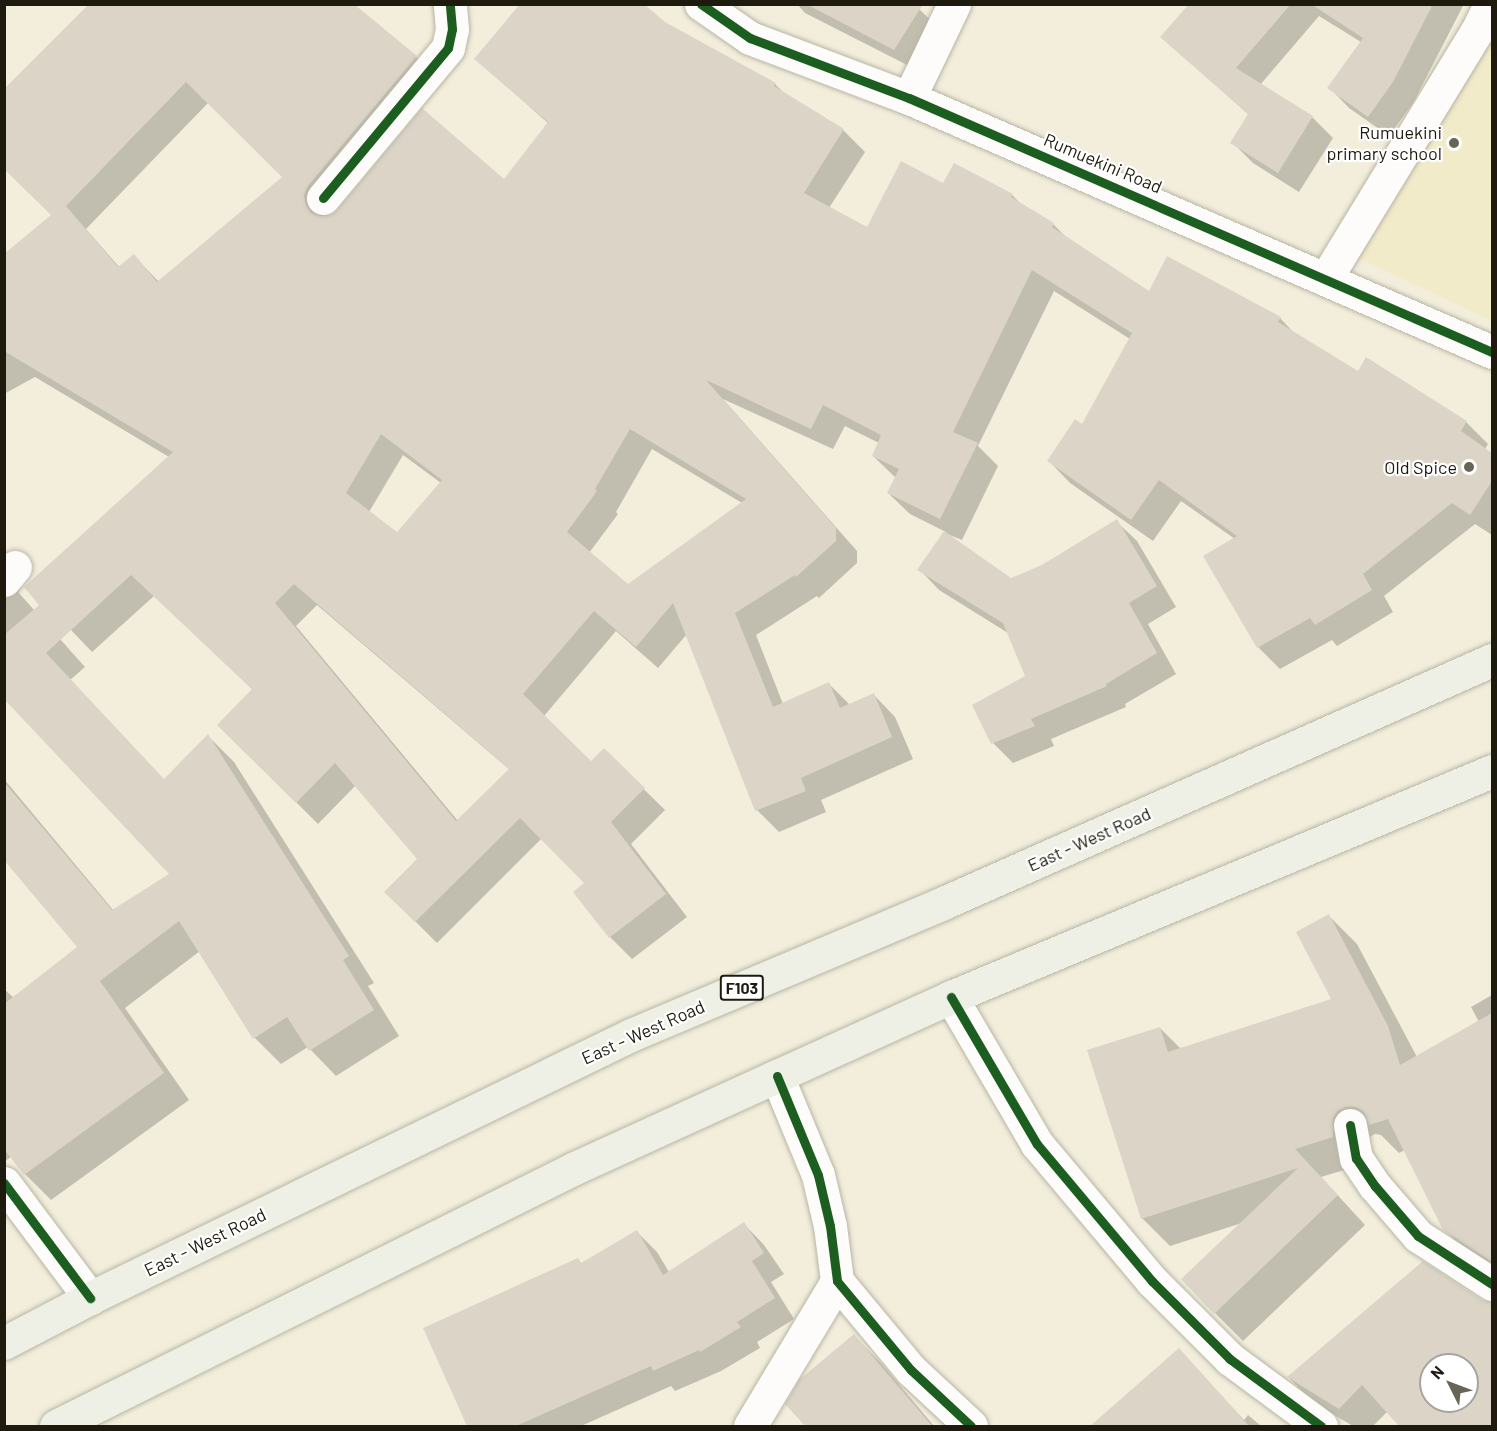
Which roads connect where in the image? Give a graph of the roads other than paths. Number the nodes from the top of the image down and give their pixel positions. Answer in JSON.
{"nodes":[{"id":1,"x":450,"y":4,"type":"edge"},
{"id":2,"x":701,"y":4,"type":"edge"},
{"id":3,"x":954,"y":4,"type":"edge"},
{"id":4,"x":1490,"y":4,"type":"edge"},
{"id":5,"x":909,"y":98,"type":"junction"},
{"id":6,"x":323,"y":198,"type":"dead end"},
{"id":7,"x":1326,"y":278,"type":"junction"},
{"id":8,"x":1492,"y":352,"type":"edge"},
{"id":9,"x":1492,"y":660,"type":"edge"},
{"id":10,"x":1492,"y":771,"type":"edge"},
{"id":11,"x":951,"y":997,"type":"junction"},
{"id":12,"x":777,"y":1076,"type":"junction"},
{"id":13,"x":1350,"y":1125,"type":"dead end"},
{"id":14,"x":4,"y":1183,"type":"edge"},
{"id":15,"x":837,"y":1281,"type":"junction"},
{"id":16,"x":1492,"y":1284,"type":"edge"},
{"id":17,"x":90,"y":1298,"type":"junction"},
{"id":18,"x":4,"y":1343,"type":"edge"},
{"id":19,"x":56,"y":1426,"type":"edge"},
{"id":20,"x":750,"y":1426,"type":"edge"},
{"id":21,"x":971,"y":1426,"type":"edge"},
{"id":22,"x":1321,"y":1426,"type":"edge"}],
"edges":[{"from":1,"to":6,"type":"street"},
{"from":2,"to":5,"type":"street","name":"Rumuekini Road"},
{"from":3,"to":5,"type":"street"},
{"from":4,"to":7,"type":"street"},
{"from":5,"to":7,"type":"street","name":"Rumuekini Road"},
{"from":7,"to":8,"type":"street","name":"Rumuekini Road"},
{"from":9,"to":17,"type":"main road","name":"East - West Road","number":"F103"},
{"from":10,"to":11,"type":"main road"},
{"from":11,"to":12,"type":"main road"},
{"from":11,"to":22,"type":"street"},
{"from":12,"to":15,"type":"street"},
{"from":12,"to":19,"type":"main road"},
{"from":13,"to":16,"type":"street"},
{"from":14,"to":17,"type":"street"},
{"from":15,"to":20,"type":"street"},
{"from":15,"to":21,"type":"street"},
{"from":17,"to":18,"type":"main road","name":"East - West Road","number":"F103"}]}
